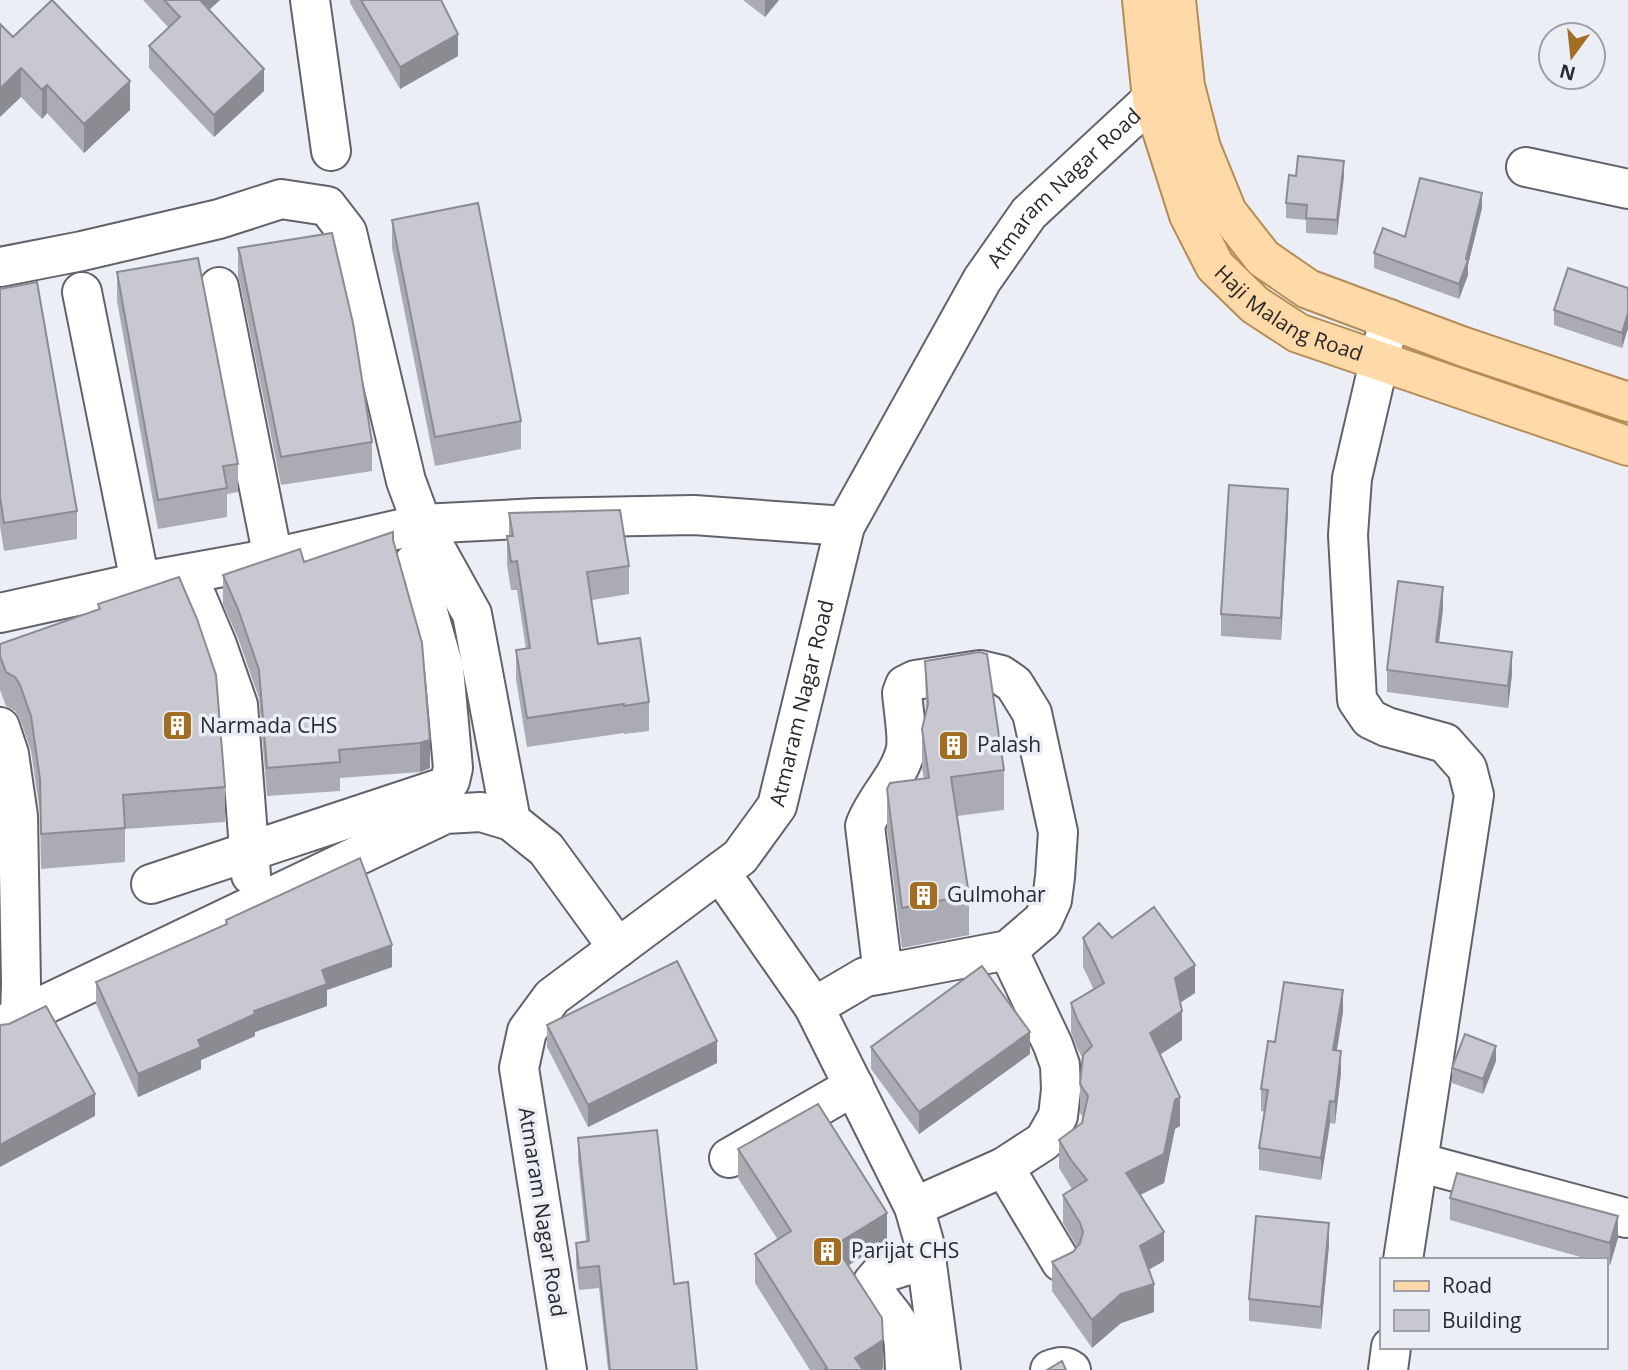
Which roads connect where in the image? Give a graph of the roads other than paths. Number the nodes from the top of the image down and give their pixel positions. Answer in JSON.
{"nodes":[{"id":1,"x":310,"y":0,"type":"edge"},
{"id":2,"x":1142,"y":0,"type":"edge"},
{"id":3,"x":1176,"y":0,"type":"edge"},
{"id":4,"x":1169,"y":93,"type":"junction"},
{"id":5,"x":1526,"y":167,"type":"dead end"},
{"id":6,"x":1628,"y":190,"type":"edge"},
{"id":7,"x":327,"y":206,"type":"junction"},
{"id":8,"x":0,"y":267,"type":"edge"},
{"id":9,"x":219,"y":287,"type":"dead end"},
{"id":10,"x":82,"y":292,"type":"dead end"},
{"id":11,"x":1390,"y":318,"type":"junction"},
{"id":12,"x":1379,"y":359,"type":"junction"},
{"id":13,"x":1628,"y":402,"type":"edge"},
{"id":14,"x":1628,"y":446,"type":"edge"},
{"id":15,"x":422,"y":524,"type":"junction"},
{"id":16,"x":845,"y":526,"type":"junction"},
{"id":17,"x":273,"y":558,"type":"junction"},
{"id":18,"x":414,"y":563,"type":"dead end"},
{"id":19,"x":187,"y":574,"type":"junction"},
{"id":20,"x":140,"y":582,"type":"junction"},
{"id":21,"x":0,"y":613,"type":"edge"},
{"id":22,"x":463,"y":665,"type":"junction"},
{"id":23,"x":0,"y":727,"type":"edge"},
{"id":24,"x":511,"y":821,"type":"junction"},
{"id":25,"x":249,"y":852,"type":"junction"},
{"id":26,"x":720,"y":872,"type":"junction"},
{"id":27,"x":151,"y":884,"type":"dead end"},
{"id":28,"x":253,"y":905,"type":"junction"},
{"id":29,"x":618,"y":948,"type":"junction"},
{"id":30,"x":1008,"y":950,"type":"junction"},
{"id":31,"x":10,"y":960,"type":"edge"},
{"id":32,"x":883,"y":974,"type":"junction"},
{"id":33,"x":814,"y":1007,"type":"junction"},
{"id":34,"x":10,"y":1022,"type":"edge"},
{"id":35,"x":854,"y":1086,"type":"junction"},
{"id":36,"x":729,"y":1158,"type":"dead end"},
{"id":37,"x":1418,"y":1162,"type":"junction"},
{"id":38,"x":1003,"y":1167,"type":"junction"},
{"id":39,"x":914,"y":1207,"type":"junction"},
{"id":40,"x":1626,"y":1218,"type":"dead end"},
{"id":41,"x":1402,"y":1258,"type":"edge"},
{"id":42,"x":927,"y":1259,"type":"junction"},
{"id":43,"x":1061,"y":1262,"type":"edge"},
{"id":44,"x":1391,"y":1349,"type":"edge"},
{"id":45,"x":568,"y":1370,"type":"edge"},
{"id":46,"x":905,"y":1370,"type":"edge"},
{"id":47,"x":941,"y":1370,"type":"edge"},
{"id":48,"x":1050,"y":1370,"type":"edge"},
{"id":49,"x":1071,"y":1370,"type":"edge"},
{"id":50,"x":1388,"y":1370,"type":"edge"}],
"edges":[{"from":1,"to":7,"type":"street"},
{"from":2,"to":4,"type":"main road","name":"Haji Malang Road"},
{"from":3,"to":4,"type":"main road","name":"Haji Malang Road"},
{"from":4,"to":11,"type":"main road","name":"Haji Malang Road"},
{"from":4,"to":12,"type":"main road","name":"Haji Malang Road"},
{"from":4,"to":16,"type":"street","name":"Atmaram Nagar Road"},
{"from":5,"to":6,"type":"street"},
{"from":7,"to":8,"type":"street"},
{"from":7,"to":15,"type":"street"},
{"from":9,"to":17,"type":"street"},
{"from":10,"to":20,"type":"street"},
{"from":11,"to":12,"type":"street"},
{"from":11,"to":13,"type":"main road","name":"Haji Malang Road"},
{"from":12,"to":14,"type":"main road","name":"Haji Malang Road"},
{"from":12,"to":37,"type":"street"},
{"from":15,"to":16,"type":"street"},
{"from":15,"to":17,"type":"street"},
{"from":15,"to":22,"type":"street"},
{"from":16,"to":26,"type":"street","name":"Atmaram Nagar Road"},
{"from":17,"to":19,"type":"street"},
{"from":18,"to":22,"type":"street"},
{"from":19,"to":20,"type":"street"},
{"from":19,"to":25,"type":"street"},
{"from":20,"to":21,"type":"street"},
{"from":22,"to":24,"type":"street"},
{"from":22,"to":25,"type":"street"},
{"from":23,"to":31,"type":"street"},
{"from":24,"to":28,"type":"street"},
{"from":24,"to":29,"type":"street"},
{"from":25,"to":27,"type":"street"},
{"from":25,"to":28,"type":"street"},
{"from":26,"to":29,"type":"street","name":"Atmaram Nagar Road"},
{"from":26,"to":33,"type":"street"},
{"from":28,"to":34,"type":"street"},
{"from":29,"to":45,"type":"street","name":"Atmaram Nagar Road"},
{"from":30,"to":32,"type":"street"},
{"from":30,"to":32,"type":"street"},
{"from":30,"to":38,"type":"street"},
{"from":31,"to":34,"type":"street"},
{"from":32,"to":33,"type":"street"},
{"from":33,"to":35,"type":"street"},
{"from":35,"to":36,"type":"street"},
{"from":35,"to":39,"type":"street"},
{"from":37,"to":40,"type":"street"},
{"from":37,"to":41,"type":"street"},
{"from":38,"to":39,"type":"street"},
{"from":38,"to":43,"type":"street"},
{"from":39,"to":42,"type":"street"},
{"from":42,"to":46,"type":"street"},
{"from":42,"to":47,"type":"street"},
{"from":44,"to":50,"type":"street"},
{"from":48,"to":49,"type":"street"}]}
